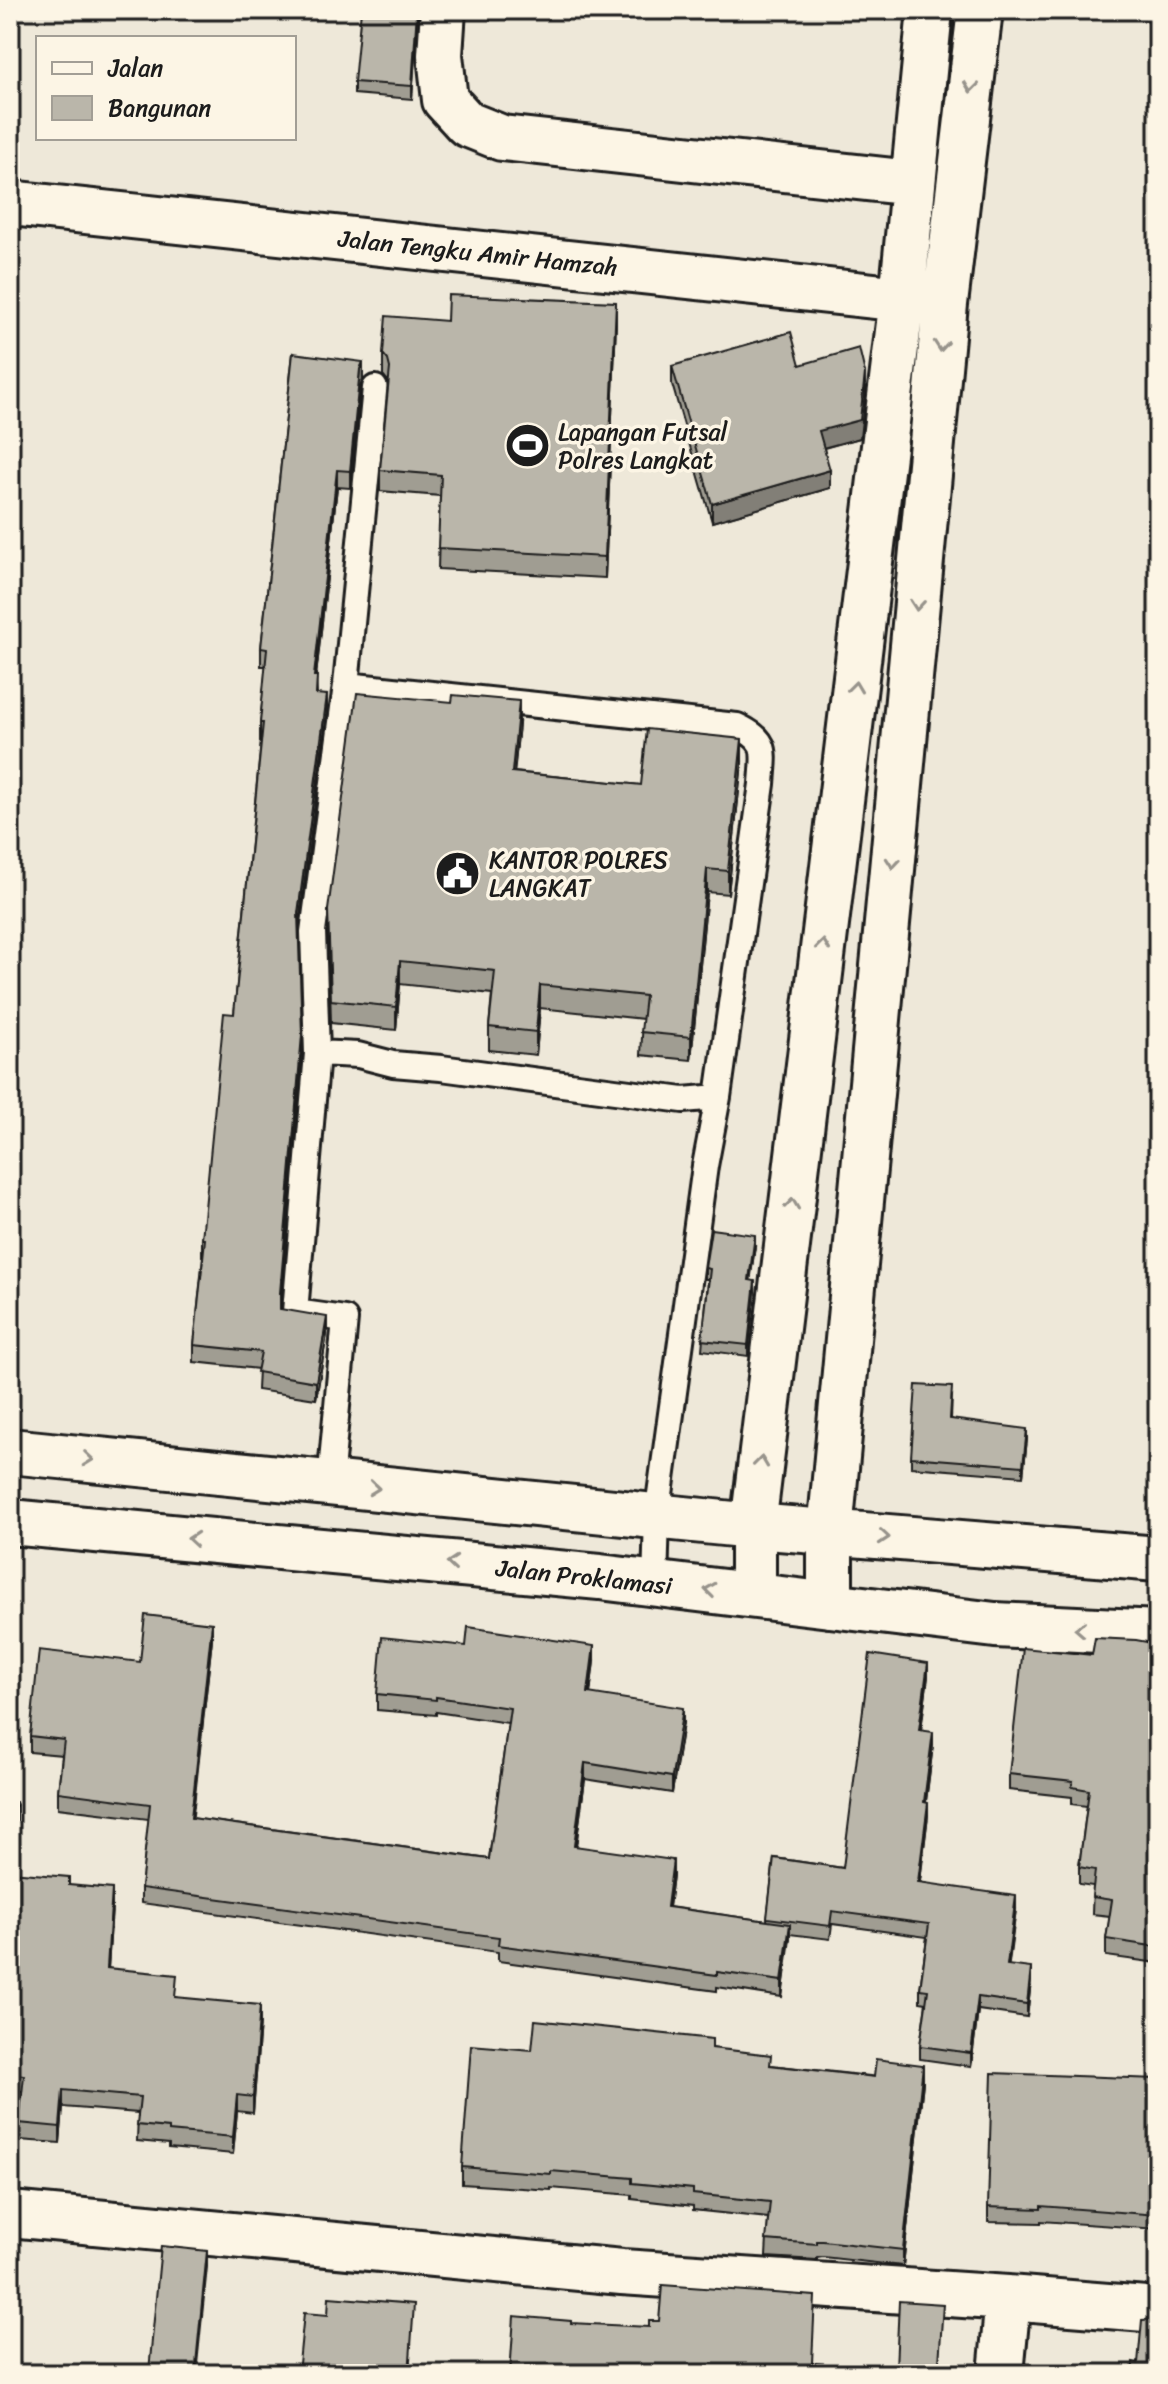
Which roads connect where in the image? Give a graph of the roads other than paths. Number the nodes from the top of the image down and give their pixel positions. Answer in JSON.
{"nodes":[{"id":1,"x":443,"y":10,"type":"edge"},
{"id":2,"x":930,"y":10,"type":"edge"},
{"id":3,"x":980,"y":10,"type":"edge"},
{"id":4,"x":912,"y":183,"type":"junction"},
{"id":5,"x":10,"y":203,"type":"edge"},
{"id":6,"x":902,"y":298,"type":"junction"},
{"id":7,"x":945,"y":304,"type":"junction"},
{"id":8,"x":375,"y":388,"type":"dead end"},
{"id":9,"x":346,"y":685,"type":"junction"},
{"id":10,"x":317,"y":1053,"type":"junction"},
{"id":11,"x":718,"y":1097,"type":"junction"},
{"id":12,"x":10,"y":1451,"type":"edge"},
{"id":13,"x":330,"y":1483,"type":"junction"},
{"id":14,"x":657,"y":1516,"type":"junction"},
{"id":15,"x":10,"y":1522,"type":"edge"},
{"id":16,"x":753,"y":1526,"type":"junction"},
{"id":17,"x":830,"y":1532,"type":"junction"},
{"id":18,"x":1158,"y":1559,"type":"edge"},
{"id":19,"x":655,"y":1584,"type":"junction"},
{"id":20,"x":753,"y":1595,"type":"junction"},
{"id":21,"x":830,"y":1605,"type":"junction"},
{"id":22,"x":1158,"y":1633,"type":"edge"},
{"id":23,"x":10,"y":2214,"type":"edge"},
{"id":24,"x":1008,"y":2298,"type":"junction"},
{"id":25,"x":1158,"y":2310,"type":"edge"},
{"id":26,"x":1001,"y":2374,"type":"edge"}],
"edges":[{"from":1,"to":4,"type":"street"},
{"from":2,"to":4,"type":"street"},
{"from":3,"to":7,"type":"street","one_way":true},
{"from":4,"to":6,"type":"street"},
{"from":5,"to":6,"type":"street","name":"Jalan Tengku Amir Hamzah"},
{"from":6,"to":7,"type":"street","name":"Jalan Tengku Amir Hamzah"},
{"from":16,"to":6,"type":"street","one_way":true},
{"from":7,"to":17,"type":"street","one_way":true},
{"from":8,"to":9,"type":"lane"},
{"from":9,"to":10,"type":"lane"},
{"from":9,"to":11,"type":"lane"},
{"from":10,"to":11,"type":"lane"},
{"from":10,"to":13,"type":"lane"},
{"from":11,"to":14,"type":"lane"},
{"from":12,"to":13,"type":"street","one_way":true},
{"from":13,"to":14,"type":"street","one_way":true},
{"from":14,"to":16,"type":"street"},
{"from":14,"to":19,"type":"lane"},
{"from":19,"to":15,"type":"street","name":"Jalan Proklamasi","one_way":true},
{"from":16,"to":17,"type":"street"},
{"from":16,"to":20,"type":"street"},
{"from":17,"to":18,"type":"street","one_way":true},
{"from":17,"to":21,"type":"street"},
{"from":20,"to":19,"type":"street","name":"Jalan Proklamasi","one_way":true},
{"from":20,"to":21,"type":"street","name":"Jalan Proklamasi"},
{"from":22,"to":21,"type":"street","name":"Jalan Proklamasi","one_way":true},
{"from":23,"to":24,"type":"street"},
{"from":24,"to":25,"type":"street"},
{"from":24,"to":26,"type":"street"}]}
